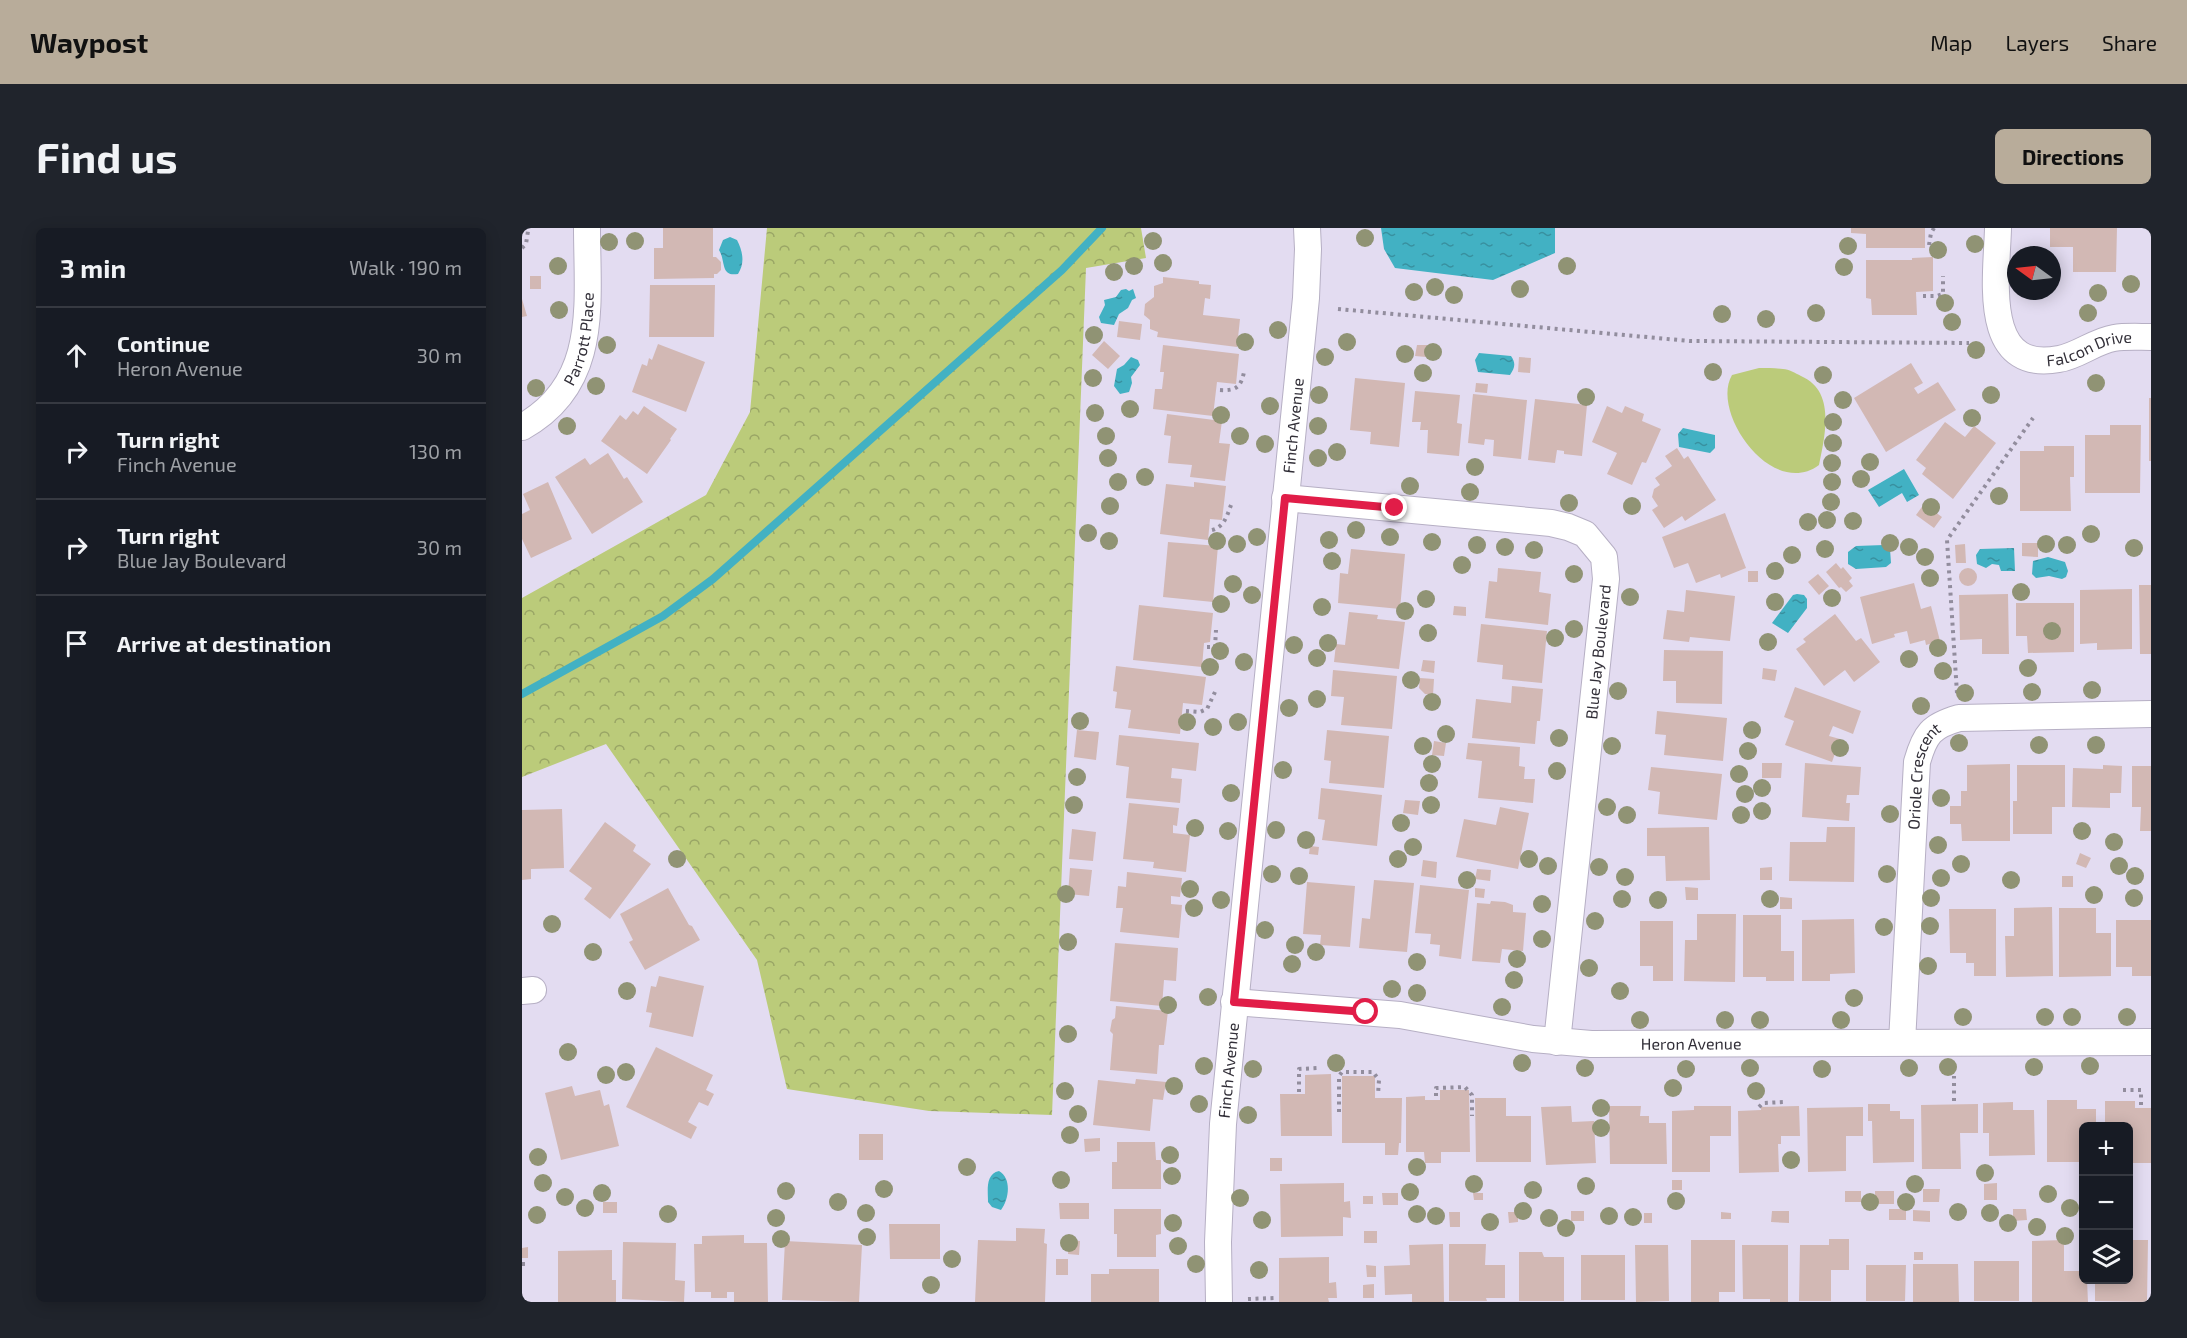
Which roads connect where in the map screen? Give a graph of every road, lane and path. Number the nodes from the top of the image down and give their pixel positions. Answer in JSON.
{"nodes":[{"id":1,"x":587,"y":228,"type":"edge"},
{"id":2,"x":1307,"y":228,"type":"edge"},
{"id":3,"x":1934,"y":228,"type":"edge"},
{"id":4,"x":1998,"y":228,"type":"edge"},
{"id":5,"x":528,"y":231,"type":"dead end"},
{"id":6,"x":1929,"y":245,"type":"dead end"},
{"id":7,"x":522,"y":248,"type":"edge"},
{"id":8,"x":1943,"y":276,"type":"dead end"},
{"id":9,"x":1923,"y":296,"type":"dead end"},
{"id":10,"x":1338,"y":309,"type":"dead end"},
{"id":11,"x":2151,"y":337,"type":"edge"},
{"id":12,"x":1969,"y":343,"type":"dead end"},
{"id":13,"x":1244,"y":372,"type":"dead end"},
{"id":14,"x":1220,"y":390,"type":"dead end"},
{"id":15,"x":2033,"y":418,"type":"dead end"},
{"id":16,"x":522,"y":427,"type":"edge"},
{"id":17,"x":1285,"y":498,"type":"junction"},
{"id":18,"x":1231,"y":506,"type":"dead end"},
{"id":19,"x":1212,"y":530,"type":"dead end"},
{"id":20,"x":1216,"y":630,"type":"dead end"},
{"id":21,"x":1207,"y":646,"type":"dead end"},
{"id":22,"x":1215,"y":693,"type":"dead end"},
{"id":23,"x":1186,"y":711,"type":"dead end"},
{"id":24,"x":2151,"y":714,"type":"edge"},
{"id":25,"x":1959,"y":718,"type":"junction"},
{"id":26,"x":1234,"y":1002,"type":"junction"},
{"id":27,"x":1557,"y":1042,"type":"junction"},
{"id":28,"x":1902,"y":1042,"type":"junction"},
{"id":29,"x":2151,"y":1042,"type":"edge"},
{"id":30,"x":1318,"y":1068,"type":"dead end"},
{"id":31,"x":1954,"y":1076,"type":"dead end"},
{"id":32,"x":2123,"y":1090,"type":"dead end"},
{"id":33,"x":1299,"y":1092,"type":"dead end"},
{"id":34,"x":1378,"y":1095,"type":"dead end"},
{"id":35,"x":1436,"y":1096,"type":"dead end"},
{"id":36,"x":1954,"y":1101,"type":"dead end"},
{"id":37,"x":1784,"y":1102,"type":"dead end"},
{"id":38,"x":2140,"y":1106,"type":"dead end"},
{"id":39,"x":1759,"y":1107,"type":"dead end"},
{"id":40,"x":1339,"y":1112,"type":"dead end"},
{"id":41,"x":1472,"y":1116,"type":"dead end"},
{"id":42,"x":522,"y":1264,"type":"edge"},
{"id":43,"x":529,"y":1264,"type":"dead end"},
{"id":44,"x":1275,"y":1298,"type":"dead end"},
{"id":45,"x":1248,"y":1299,"type":"dead end"},
{"id":46,"x":1219,"y":1302,"type":"edge"}],
"edges":[{"from":1,"to":16,"type":"street","name":"Parrott Place"},
{"from":2,"to":17,"type":"street","name":"Finch Avenue"},
{"from":3,"to":6,"type":"path"},
{"from":4,"to":11,"type":"street","name":"Falcon Drive"},
{"from":5,"to":7,"type":"path"},
{"from":8,"to":9,"type":"path"},
{"from":10,"to":12,"type":"path"},
{"from":13,"to":14,"type":"path"},
{"from":15,"to":25,"type":"path"},
{"from":17,"to":26,"type":"street","name":"Finch Avenue"},
{"from":17,"to":27,"type":"street","name":"Blue Jay Boulevard"},
{"from":18,"to":19,"type":"path"},
{"from":20,"to":21,"type":"path"},
{"from":22,"to":23,"type":"path"},
{"from":24,"to":25,"type":"street","name":"Oriole Crescent"},
{"from":25,"to":28,"type":"street","name":"Oriole Crescent"},
{"from":26,"to":27,"type":"street","name":"Heron Avenue"},
{"from":26,"to":46,"type":"street","name":"Finch Avenue"},
{"from":27,"to":28,"type":"street","name":"Heron Avenue"},
{"from":28,"to":29,"type":"street","name":"Heron Avenue"},
{"from":30,"to":33,"type":"path"},
{"from":31,"to":36,"type":"path"},
{"from":32,"to":38,"type":"path"},
{"from":34,"to":40,"type":"path"},
{"from":35,"to":41,"type":"path"},
{"from":37,"to":39,"type":"path"},
{"from":42,"to":43,"type":"path"},
{"from":44,"to":45,"type":"path"}]}
